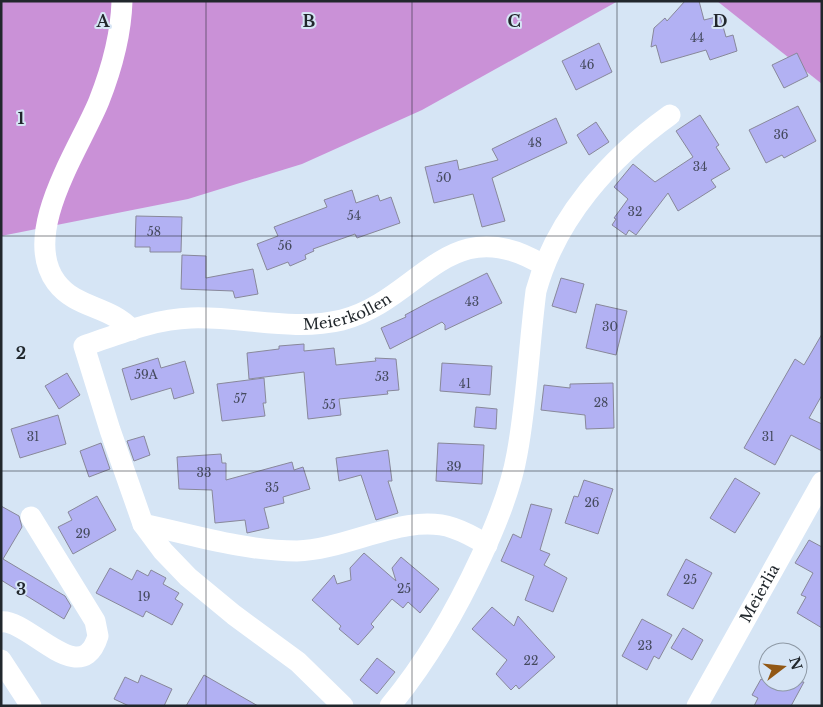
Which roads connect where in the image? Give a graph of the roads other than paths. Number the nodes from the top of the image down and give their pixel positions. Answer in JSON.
{"nodes":[{"id":1,"x":122,"y":1,"type":"edge"},
{"id":2,"x":670,"y":115,"type":"dead end"},
{"id":3,"x":543,"y":265,"type":"junction"},
{"id":4,"x":132,"y":330,"type":"junction"},
{"id":5,"x":822,"y":482,"type":"edge"},
{"id":6,"x":31,"y":517,"type":"dead end"},
{"id":7,"x":144,"y":524,"type":"junction"},
{"id":8,"x":486,"y":545,"type":"junction"},
{"id":9,"x":1,"y":622,"type":"edge"},
{"id":10,"x":1,"y":660,"type":"edge"},
{"id":11,"x":31,"y":706,"type":"edge"},
{"id":12,"x":343,"y":706,"type":"edge"},
{"id":13,"x":390,"y":706,"type":"edge"},
{"id":14,"x":697,"y":706,"type":"edge"}],
"edges":[{"from":1,"to":4,"type":"street"},
{"from":2,"to":3,"type":"street"},
{"from":3,"to":4,"type":"street","name":"Meierkollen"},
{"from":3,"to":8,"type":"street"},
{"from":4,"to":7,"type":"street","name":"Meierkollen"},
{"from":5,"to":14,"type":"street","name":"Meierlia"},
{"from":6,"to":9,"type":"street"},
{"from":7,"to":8,"type":"street"},
{"from":7,"to":12,"type":"street"},
{"from":8,"to":13,"type":"street"},
{"from":10,"to":11,"type":"street"}]}
